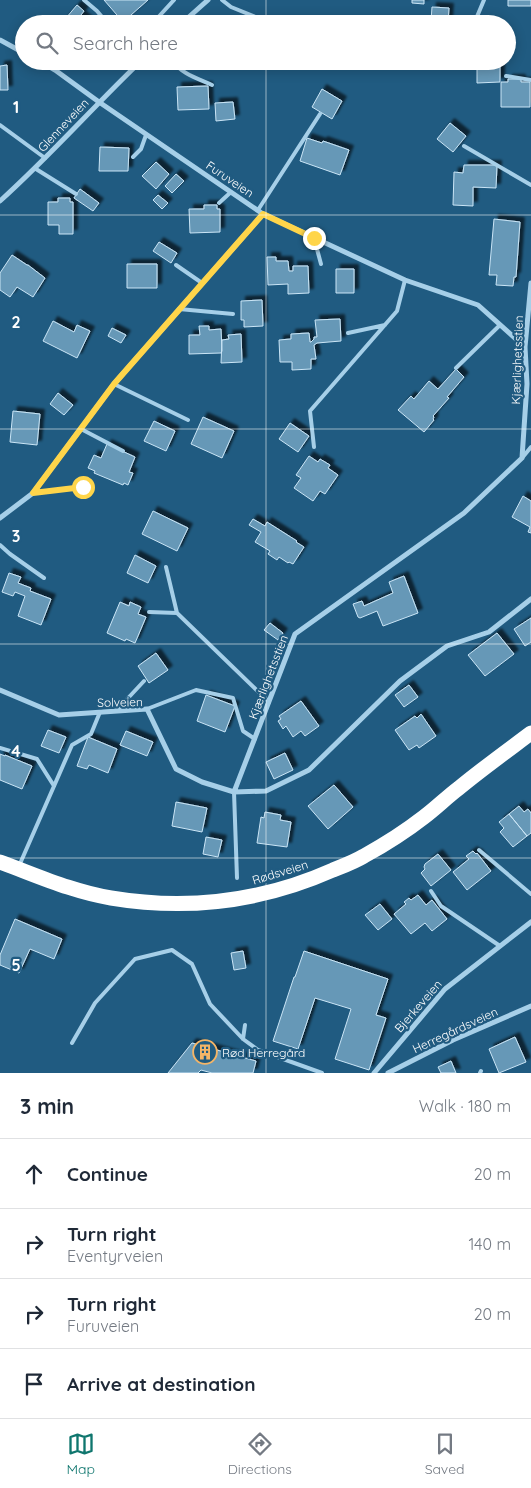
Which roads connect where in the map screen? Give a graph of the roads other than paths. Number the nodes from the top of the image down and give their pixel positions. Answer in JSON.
{"nodes":[{"id":1,"x":84,"y":0,"type":"edge"},
{"id":2,"x":174,"y":0,"type":"edge"},
{"id":3,"x":208,"y":0,"type":"edge"},
{"id":4,"x":222,"y":0,"type":"edge"},
{"id":5,"x":484,"y":0,"type":"edge"},
{"id":6,"x":100,"y":15,"type":"edge"},
{"id":7,"x":160,"y":15,"type":"edge"},
{"id":8,"x":191,"y":15,"type":"edge"},
{"id":9,"x":250,"y":15,"type":"edge"},
{"id":10,"x":478,"y":15,"type":"edge"},
{"id":11,"x":0,"y":40,"type":"edge"},
{"id":12,"x":15,"y":48,"type":"edge"},
{"id":13,"x":55,"y":70,"type":"edge"},
{"id":14,"x":132,"y":70,"type":"edge"},
{"id":15,"x":182,"y":70,"type":"edge"},
{"id":16,"x":506,"y":76,"type":"dead end"},
{"id":17,"x":531,"y":80,"type":"edge"},
{"id":18,"x":212,"y":85,"type":"dead end"},
{"id":19,"x":99,"y":102,"type":"junction"},
{"id":20,"x":320,"y":114,"type":"dead end"},
{"id":21,"x":0,"y":125,"type":"edge"},
{"id":22,"x":146,"y":134,"type":"junction"},
{"id":23,"x":464,"y":146,"type":"dead end"},
{"id":24,"x":133,"y":157,"type":"dead end"},
{"id":25,"x":45,"y":158,"type":"junction"},
{"id":26,"x":36,"y":169,"type":"junction"},
{"id":27,"x":531,"y":184,"type":"edge"},
{"id":28,"x":231,"y":192,"type":"junction"},
{"id":29,"x":76,"y":194,"type":"dead end"},
{"id":30,"x":0,"y":201,"type":"edge"},
{"id":31,"x":220,"y":203,"type":"dead end"},
{"id":32,"x":260,"y":212,"type":"junction"},
{"id":33,"x":314,"y":238,"type":"junction"},
{"id":34,"x":321,"y":264,"type":"dead end"},
{"id":35,"x":176,"y":265,"type":"dead end"},
{"id":36,"x":405,"y":280,"type":"junction"},
{"id":37,"x":202,"y":283,"type":"junction"},
{"id":38,"x":531,"y":283,"type":"edge"},
{"id":39,"x":179,"y":309,"type":"junction"},
{"id":40,"x":233,"y":314,"type":"dead end"},
{"id":41,"x":385,"y":325,"type":"junction"},
{"id":42,"x":500,"y":325,"type":"junction"},
{"id":43,"x":348,"y":333,"type":"dead end"},
{"id":44,"x":528,"y":348,"type":"edge"},
{"id":45,"x":456,"y":368,"type":"dead end"},
{"id":46,"x":114,"y":384,"type":"junction"},
{"id":47,"x":188,"y":420,"type":"dead end"},
{"id":48,"x":81,"y":429,"type":"junction"},
{"id":49,"x":314,"y":447,"type":"dead end"},
{"id":50,"x":531,"y":447,"type":"edge"},
{"id":51,"x":123,"y":451,"type":"dead end"},
{"id":52,"x":522,"y":458,"type":"junction"},
{"id":53,"x":83,"y":487,"type":"dead end"},
{"id":54,"x":33,"y":493,"type":"junction"},
{"id":55,"x":0,"y":518,"type":"edge"},
{"id":56,"x":0,"y":545,"type":"edge"},
{"id":57,"x":166,"y":567,"type":"dead end"},
{"id":58,"x":44,"y":578,"type":"dead end"},
{"id":59,"x":531,"y":599,"type":"edge"},
{"id":60,"x":149,"y":612,"type":"dead end"},
{"id":61,"x":178,"y":613,"type":"junction"},
{"id":62,"x":144,"y":680,"type":"dead end"},
{"id":63,"x":0,"y":690,"type":"edge"},
{"id":64,"x":269,"y":702,"type":"junction"},
{"id":65,"x":147,"y":709,"type":"junction"},
{"id":66,"x":116,"y":711,"type":"junction"},
{"id":67,"x":100,"y":712,"type":"junction"},
{"id":68,"x":531,"y":733,"type":"edge"},
{"id":69,"x":255,"y":739,"type":"junction"},
{"id":70,"x":0,"y":748,"type":"edge"},
{"id":71,"x":54,"y":786,"type":"junction"},
{"id":72,"x":234,"y":792,"type":"junction"},
{"id":73,"x":479,"y":850,"type":"dead end"},
{"id":74,"x":0,"y":862,"type":"edge"},
{"id":75,"x":18,"y":868,"type":"junction"},
{"id":76,"x":238,"y":878,"type":"dead end"},
{"id":77,"x":431,"y":891,"type":"dead end"},
{"id":78,"x":531,"y":894,"type":"edge"},
{"id":79,"x":531,"y":922,"type":"edge"},
{"id":80,"x":500,"y":946,"type":"junction"},
{"id":81,"x":531,"y":1006,"type":"edge"},
{"id":82,"x":245,"y":1025,"type":"dead end"},
{"id":83,"x":243,"y":1039,"type":"junction"},
{"id":84,"x":72,"y":1043,"type":"dead end"},
{"id":85,"x":322,"y":1073,"type":"edge"},
{"id":86,"x":374,"y":1073,"type":"edge"},
{"id":87,"x":388,"y":1073,"type":"edge"}],
"edges":[{"from":1,"to":6,"type":"lane"},
{"from":2,"to":7,"type":"lane"},
{"from":3,"to":8,"type":"street"},
{"from":4,"to":9,"type":"lane"},
{"from":5,"to":10,"type":"lane"},
{"from":11,"to":12,"type":"street"},
{"from":13,"to":19,"type":"street","name":"Furuveien"},
{"from":14,"to":19,"type":"street","name":"Glenneveien"},
{"from":15,"to":18,"type":"lane"},
{"from":16,"to":17,"type":"lane"},
{"from":19,"to":22,"type":"street","name":"Furuveien"},
{"from":19,"to":25,"type":"street","name":"Glenneveien"},
{"from":20,"to":32,"type":"lane"},
{"from":21,"to":25,"type":"lane"},
{"from":22,"to":24,"type":"lane"},
{"from":22,"to":28,"type":"street","name":"Furuveien"},
{"from":23,"to":27,"type":"lane"},
{"from":25,"to":26,"type":"street","name":"Glenneveien"},
{"from":26,"to":29,"type":"lane"},
{"from":26,"to":30,"type":"street","name":"Glenneveien"},
{"from":28,"to":31,"type":"lane"},
{"from":28,"to":32,"type":"street","name":"Furuveien"},
{"from":32,"to":33,"type":"street","name":"Furuveien"},
{"from":32,"to":37,"type":"street"},
{"from":33,"to":34,"type":"lane"},
{"from":33,"to":36,"type":"street","name":"Furuveien"},
{"from":35,"to":37,"type":"lane"},
{"from":36,"to":41,"type":"lane"},
{"from":36,"to":42,"type":"street","name":"Furuveien"},
{"from":37,"to":39,"type":"street"},
{"from":38,"to":44,"type":"street","name":"Kjærlighetsstien"},
{"from":39,"to":40,"type":"lane"},
{"from":39,"to":46,"type":"street"},
{"from":41,"to":43,"type":"lane"},
{"from":41,"to":49,"type":"lane"},
{"from":42,"to":44,"type":"street","name":"Furuveien"},
{"from":42,"to":45,"type":"lane"},
{"from":44,"to":52,"type":"street","name":"Kjærlighetsstien"},
{"from":46,"to":47,"type":"lane"},
{"from":46,"to":48,"type":"street"},
{"from":48,"to":51,"type":"lane"},
{"from":48,"to":54,"type":"street"},
{"from":50,"to":52,"type":"lane"},
{"from":52,"to":64,"type":"street","name":"Kjærlighetsstien"},
{"from":53,"to":54,"type":"lane"},
{"from":54,"to":55,"type":"street"},
{"from":56,"to":58,"type":"lane"},
{"from":57,"to":61,"type":"lane"},
{"from":59,"to":72,"type":"street"},
{"from":60,"to":61,"type":"lane"},
{"from":61,"to":64,"type":"lane"},
{"from":62,"to":66,"type":"lane"},
{"from":63,"to":67,"type":"street","name":"Solveien"},
{"from":64,"to":69,"type":"street","name":"Kjærlighetsstien"},
{"from":65,"to":66,"type":"street","name":"Solveien"},
{"from":65,"to":69,"type":"lane"},
{"from":65,"to":72,"type":"street","name":"Solveien"},
{"from":66,"to":67,"type":"street","name":"Solveien"},
{"from":67,"to":71,"type":"lane"},
{"from":68,"to":75,"type":"highway","name":"Rødsveien"},
{"from":69,"to":72,"type":"street","name":"Kjærlighetsstien"},
{"from":70,"to":71,"type":"lane"},
{"from":71,"to":75,"type":"lane"},
{"from":72,"to":76,"type":"lane"},
{"from":73,"to":78,"type":"lane"},
{"from":74,"to":75,"type":"highway","name":"Rødsveien"},
{"from":77,"to":80,"type":"lane"},
{"from":79,"to":80,"type":"street","name":"Bjerkeveien"},
{"from":80,"to":86,"type":"street","name":"Bjerkeveien"},
{"from":81,"to":87,"type":"street","name":"Herregårdsveien"},
{"from":82,"to":83,"type":"lane"},
{"from":83,"to":84,"type":"lane"},
{"from":83,"to":85,"type":"lane"}]}
